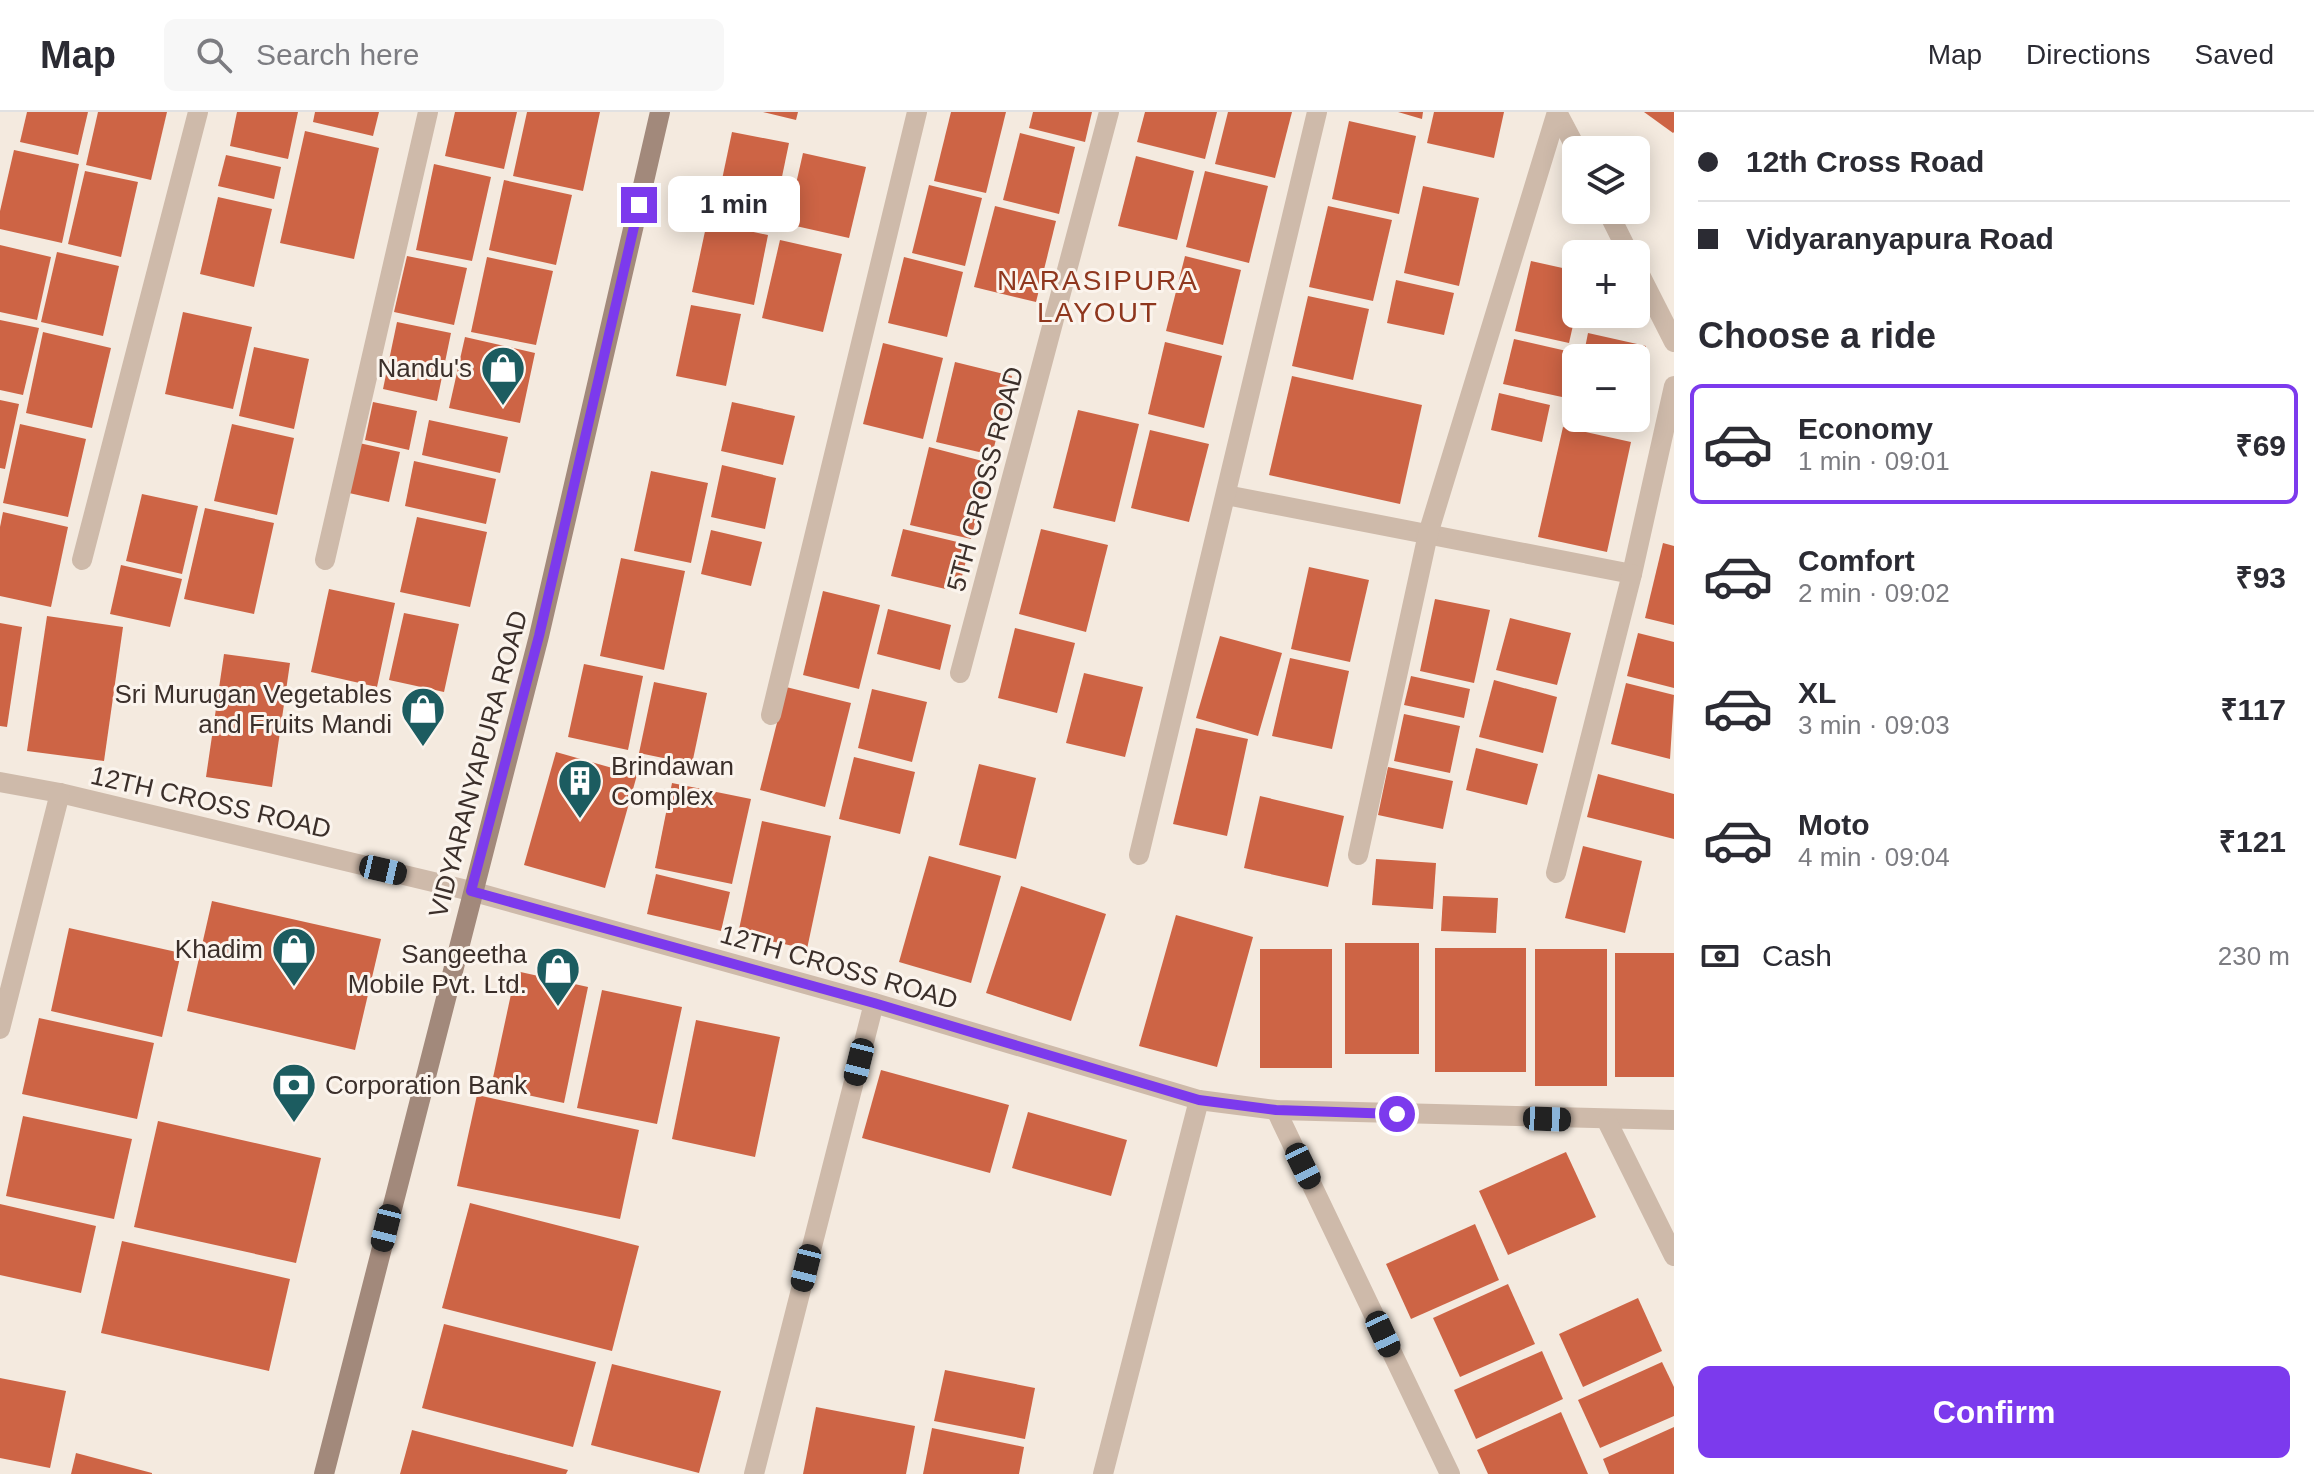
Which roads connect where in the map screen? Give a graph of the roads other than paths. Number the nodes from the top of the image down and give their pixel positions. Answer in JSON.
{"nodes":[{"id":1,"x":198,"y":112,"type":"edge"},
{"id":2,"x":428,"y":112,"type":"edge"},
{"id":3,"x":660,"y":112,"type":"edge"},
{"id":4,"x":917,"y":112,"type":"edge"},
{"id":5,"x":1109,"y":112,"type":"edge"},
{"id":6,"x":1317,"y":112,"type":"edge"},
{"id":7,"x":1557,"y":112,"type":"edge"},
{"id":8,"x":1570,"y":136,"type":"edge"},
{"id":9,"x":1650,"y":295,"type":"edge"},
{"id":10,"x":1674,"y":342,"type":"edge"},
{"id":11,"x":1674,"y":386,"type":"edge"},
{"id":12,"x":1226,"y":495,"type":"junction"},
{"id":13,"x":1428,"y":534,"type":"junction"},
{"id":14,"x":82,"y":560,"type":"dead end"},
{"id":15,"x":325,"y":560,"type":"dead end"},
{"id":16,"x":1632,"y":574,"type":"junction"},
{"id":17,"x":960,"y":673,"type":"dead end"},
{"id":18,"x":771,"y":715,"type":"dead end"},
{"id":19,"x":0,"y":782,"type":"edge"},
{"id":20,"x":60,"y":793,"type":"junction"},
{"id":21,"x":1139,"y":855,"type":"dead end"},
{"id":22,"x":1358,"y":855,"type":"dead end"},
{"id":23,"x":1556,"y":873,"type":"dead end"},
{"id":24,"x":471,"y":891,"type":"junction"},
{"id":25,"x":874,"y":1003,"type":"junction"},
{"id":26,"x":0,"y":1029,"type":"edge"},
{"id":27,"x":1199,"y":1100,"type":"junction"},
{"id":28,"x":1276,"y":1110,"type":"junction"},
{"id":29,"x":1674,"y":1120,"type":"edge"},
{"id":30,"x":1607,"y":1121,"type":"junction"},
{"id":31,"x":1674,"y":1256,"type":"edge"},
{"id":32,"x":324,"y":1474,"type":"edge"},
{"id":33,"x":754,"y":1474,"type":"edge"},
{"id":34,"x":1103,"y":1474,"type":"edge"},
{"id":35,"x":1450,"y":1474,"type":"edge"}],
"edges":[{"from":1,"to":14,"type":"street"},
{"from":2,"to":15,"type":"street"},
{"from":3,"to":24,"type":"main road","name":"VIDYARANYAPURA ROAD"},
{"from":4,"to":18,"type":"street"},
{"from":5,"to":17,"type":"street","name":"5TH CROSS ROAD"},
{"from":6,"to":12,"type":"street"},
{"from":7,"to":8,"type":"street"},
{"from":7,"to":13,"type":"street"},
{"from":9,"to":10,"type":"street"},
{"from":11,"to":16,"type":"street"},
{"from":12,"to":13,"type":"street"},
{"from":12,"to":21,"type":"street"},
{"from":13,"to":16,"type":"street"},
{"from":13,"to":22,"type":"street"},
{"from":16,"to":23,"type":"street"},
{"from":19,"to":20,"type":"street","name":"12TH CROSS ROAD"},
{"from":20,"to":24,"type":"street","name":"12TH CROSS ROAD"},
{"from":20,"to":26,"type":"street"},
{"from":24,"to":25,"type":"street","name":"12TH CROSS ROAD"},
{"from":24,"to":32,"type":"main road","name":"VIDYARANYAPURA ROAD"},
{"from":25,"to":27,"type":"street","name":"12TH CROSS ROAD"},
{"from":25,"to":33,"type":"street"},
{"from":27,"to":28,"type":"street","name":"12TH CROSS ROAD"},
{"from":27,"to":34,"type":"street"},
{"from":28,"to":30,"type":"street","name":"12TH CROSS ROAD"},
{"from":28,"to":35,"type":"street"},
{"from":29,"to":30,"type":"street","name":"12TH CROSS ROAD"},
{"from":30,"to":31,"type":"street"}]}
